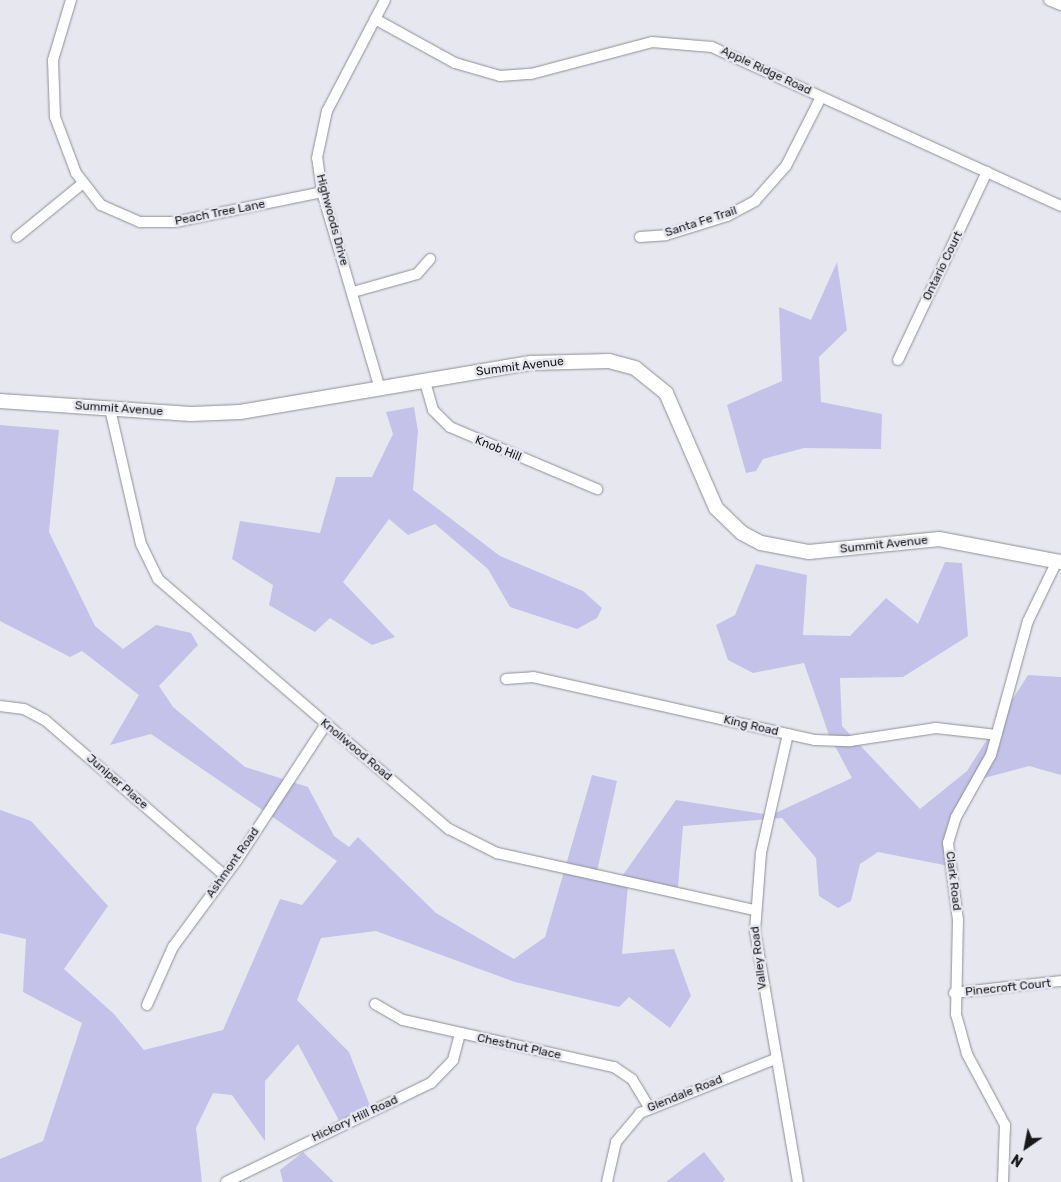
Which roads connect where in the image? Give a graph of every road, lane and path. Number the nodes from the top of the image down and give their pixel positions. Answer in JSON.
{"nodes":[{"id":1,"x":71,"y":0,"type":"edge"},
{"id":2,"x":384,"y":0,"type":"edge"},
{"id":3,"x":1049,"y":0,"type":"edge"},
{"id":4,"x":1061,"y":6,"type":"edge"},
{"id":5,"x":375,"y":19,"type":"junction"},
{"id":6,"x":821,"y":97,"type":"junction"},
{"id":7,"x":987,"y":172,"type":"junction"},
{"id":8,"x":82,"y":184,"type":"junction"},
{"id":9,"x":322,"y":192,"type":"junction"},
{"id":10,"x":1061,"y":206,"type":"edge"},
{"id":11,"x":17,"y":237,"type":"dead end"},
{"id":12,"x":640,"y":237,"type":"dead end"},
{"id":13,"x":430,"y":259,"type":"dead end"},
{"id":14,"x":353,"y":292,"type":"junction"},
{"id":15,"x":898,"y":360,"type":"dead end"},
{"id":16,"x":425,"y":382,"type":"junction"},
{"id":17,"x":380,"y":390,"type":"junction"},
{"id":18,"x":0,"y":401,"type":"edge"},
{"id":19,"x":110,"y":408,"type":"junction"},
{"id":20,"x":597,"y":490,"type":"dead end"},
{"id":21,"x":1059,"y":561,"type":"edge"},
{"id":22,"x":506,"y":679,"type":"dead end"},
{"id":23,"x":0,"y":706,"type":"edge"},
{"id":24,"x":326,"y":724,"type":"junction"},
{"id":25,"x":788,"y":734,"type":"junction"},
{"id":26,"x":997,"y":734,"type":"junction"},
{"id":27,"x":225,"y":876,"type":"junction"},
{"id":28,"x":755,"y":910,"type":"junction"},
{"id":29,"x":1061,"y":981,"type":"edge"},
{"id":30,"x":954,"y":994,"type":"junction"},
{"id":31,"x":375,"y":1004,"type":"dead end"},
{"id":32,"x":147,"y":1005,"type":"dead end"},
{"id":33,"x":460,"y":1034,"type":"junction"},
{"id":34,"x":775,"y":1059,"type":"junction"},
{"id":35,"x":649,"y":1107,"type":"junction"},
{"id":36,"x":226,"y":1182,"type":"edge"},
{"id":37,"x":607,"y":1182,"type":"edge"},
{"id":38,"x":798,"y":1182,"type":"edge"},
{"id":39,"x":1003,"y":1182,"type":"edge"}],
"edges":[{"from":1,"to":8,"type":"street","name":"Peach Tree Lane"},
{"from":2,"to":5,"type":"street","name":"Highwoods Drive"},
{"from":3,"to":4,"type":"street"},
{"from":5,"to":6,"type":"street","name":"Apple Ridge Road"},
{"from":5,"to":9,"type":"street","name":"Highwoods Drive"},
{"from":6,"to":7,"type":"street","name":"Apple Ridge Road"},
{"from":6,"to":12,"type":"street","name":"Santa Fe Trail"},
{"from":7,"to":10,"type":"street","name":"Apple Ridge Road"},
{"from":7,"to":15,"type":"street","name":"Ontario Court"},
{"from":8,"to":9,"type":"street","name":"Peach Tree Lane"},
{"from":8,"to":11,"type":"street"},
{"from":9,"to":14,"type":"street","name":"Highwoods Drive"},
{"from":13,"to":14,"type":"street"},
{"from":14,"to":17,"type":"street","name":"Highwoods Drive"},
{"from":16,"to":17,"type":"street","name":"Summit Avenue"},
{"from":16,"to":20,"type":"street","name":"Knob Hill"},
{"from":16,"to":21,"type":"street","name":"Summit Avenue"},
{"from":17,"to":19,"type":"street","name":"Summit Avenue"},
{"from":18,"to":19,"type":"street","name":"Summit Avenue"},
{"from":19,"to":24,"type":"street","name":"Knollwood Road"},
{"from":21,"to":26,"type":"street","name":"Clark Road"},
{"from":22,"to":25,"type":"street","name":"King Road"},
{"from":23,"to":27,"type":"street","name":"Juniper Place"},
{"from":24,"to":27,"type":"street","name":"Ashmont Road"},
{"from":24,"to":28,"type":"street","name":"Knollwood Road"},
{"from":25,"to":26,"type":"street","name":"King Road"},
{"from":25,"to":28,"type":"street","name":"Valley Road"},
{"from":26,"to":30,"type":"street","name":"Clark Road"},
{"from":27,"to":32,"type":"street","name":"Ashmont Road"},
{"from":28,"to":34,"type":"street","name":"Valley Road"},
{"from":29,"to":30,"type":"street","name":"Pinecroft Court"},
{"from":30,"to":39,"type":"street","name":"Clark Road"},
{"from":31,"to":33,"type":"street","name":"Chestnut Place"},
{"from":33,"to":35,"type":"street","name":"Chestnut Place"},
{"from":33,"to":36,"type":"street","name":"Hickory Hill Road"},
{"from":34,"to":35,"type":"street","name":"Glendale Road"},
{"from":34,"to":38,"type":"street","name":"Valley Road"},
{"from":35,"to":37,"type":"street","name":"Glendale Road"}]}
